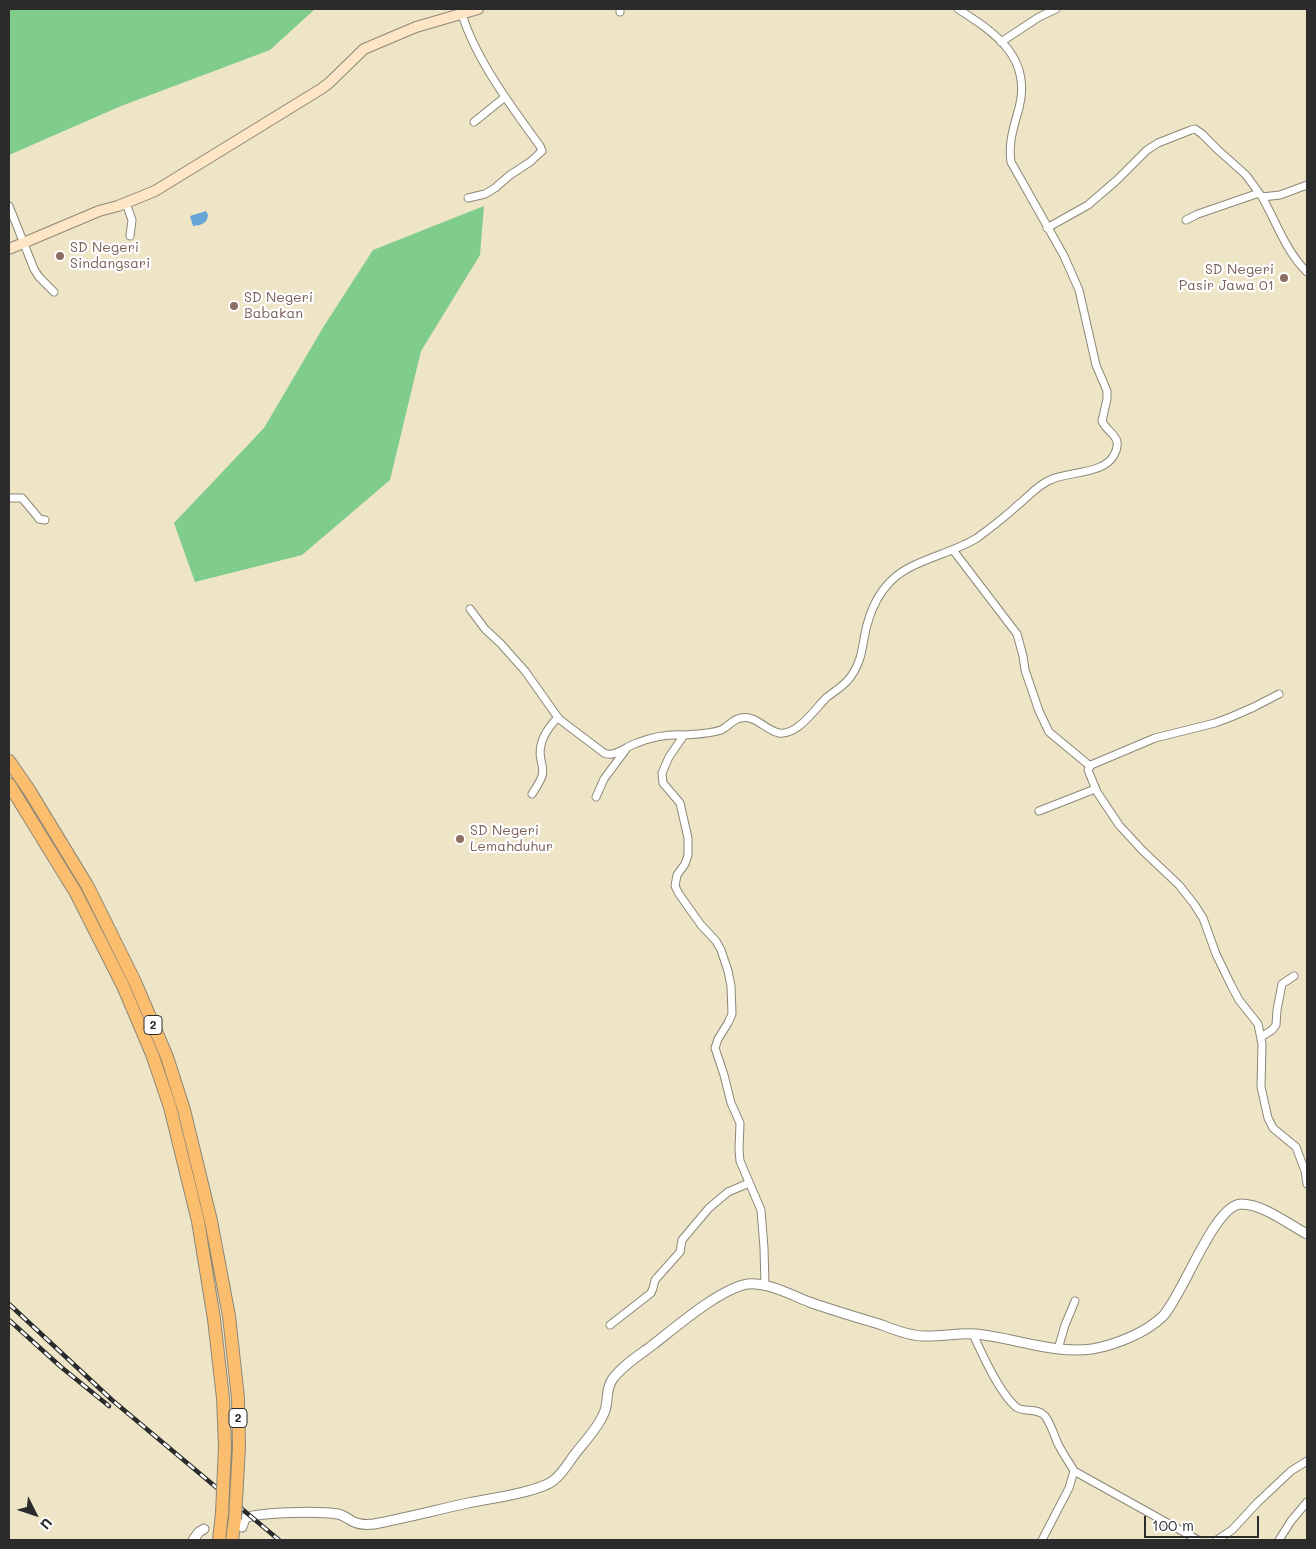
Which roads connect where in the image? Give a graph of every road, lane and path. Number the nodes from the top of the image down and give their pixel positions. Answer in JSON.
{"nodes":[{"id":1,"x":478,"y":9,"type":"edge"},
{"id":2,"x":958,"y":9,"type":"edge"},
{"id":3,"x":1056,"y":9,"type":"edge"},
{"id":4,"x":462,"y":14,"type":"junction"},
{"id":5,"x":1002,"y":42,"type":"junction"},
{"id":6,"x":505,"y":97,"type":"junction"},
{"id":7,"x":474,"y":122,"type":"dead end"},
{"id":8,"x":1307,"y":185,"type":"edge"},
{"id":9,"x":1260,"y":195,"type":"junction"},
{"id":10,"x":468,"y":198,"type":"dead end"},
{"id":11,"x":126,"y":203,"type":"junction"},
{"id":12,"x":9,"y":206,"type":"edge"},
{"id":13,"x":1186,"y":220,"type":"dead end"},
{"id":14,"x":1047,"y":228,"type":"junction"},
{"id":15,"x":130,"y":236,"type":"dead end"},
{"id":16,"x":24,"y":243,"type":"junction"},
{"id":17,"x":9,"y":249,"type":"edge"},
{"id":18,"x":1307,"y":272,"type":"edge"},
{"id":19,"x":54,"y":292,"type":"dead end"},
{"id":20,"x":9,"y":498,"type":"edge"},
{"id":21,"x":45,"y":520,"type":"dead end"},
{"id":22,"x":953,"y":550,"type":"junction"},
{"id":23,"x":470,"y":608,"type":"dead end"},
{"id":24,"x":1279,"y":694,"type":"dead end"},
{"id":25,"x":558,"y":717,"type":"junction"},
{"id":26,"x":684,"y":736,"type":"junction"},
{"id":27,"x":629,"y":746,"type":"junction"},
{"id":28,"x":9,"y":761,"type":"edge"},
{"id":29,"x":1090,"y":766,"type":"junction"},
{"id":30,"x":9,"y":784,"type":"edge"},
{"id":31,"x":1095,"y":789,"type":"junction"},
{"id":32,"x":532,"y":794,"type":"dead end"},
{"id":33,"x":596,"y":797,"type":"dead end"},
{"id":34,"x":1039,"y":811,"type":"dead end"},
{"id":35,"x":1294,"y":976,"type":"dead end"},
{"id":36,"x":1261,"y":1036,"type":"junction"},
{"id":37,"x":749,"y":1183,"type":"junction"},
{"id":38,"x":1307,"y":1184,"type":"edge"},
{"id":39,"x":1307,"y":1234,"type":"edge"},
{"id":40,"x":764,"y":1286,"type":"junction"},
{"id":41,"x":1076,"y":1301,"type":"dead end"},
{"id":42,"x":610,"y":1325,"type":"dead end"},
{"id":43,"x":973,"y":1334,"type":"junction"},
{"id":44,"x":1058,"y":1349,"type":"junction"},
{"id":45,"x":1307,"y":1461,"type":"edge"},
{"id":46,"x":1074,"y":1471,"type":"junction"},
{"id":47,"x":1307,"y":1502,"type":"edge"},
{"id":48,"x":238,"y":1523,"type":"junction"},
{"id":49,"x":204,"y":1529,"type":"dead end"},
{"id":50,"x":193,"y":1540,"type":"edge"},
{"id":51,"x":219,"y":1540,"type":"edge"},
{"id":52,"x":232,"y":1540,"type":"edge"},
{"id":53,"x":1042,"y":1540,"type":"edge"},
{"id":54,"x":1198,"y":1540,"type":"edge"},
{"id":55,"x":1217,"y":1540,"type":"edge"},
{"id":56,"x":1280,"y":1540,"type":"edge"}],
"edges":[{"from":1,"to":4,"type":"main road"},
{"from":2,"to":5,"type":"street"},
{"from":3,"to":5,"type":"street"},
{"from":4,"to":6,"type":"street"},
{"from":4,"to":11,"type":"main road"},
{"from":5,"to":14,"type":"street"},
{"from":6,"to":7,"type":"street"},
{"from":6,"to":10,"type":"street"},
{"from":8,"to":9,"type":"street"},
{"from":9,"to":13,"type":"street"},
{"from":9,"to":14,"type":"street"},
{"from":9,"to":18,"type":"street"},
{"from":11,"to":15,"type":"street"},
{"from":11,"to":16,"type":"main road"},
{"from":12,"to":16,"type":"street"},
{"from":14,"to":22,"type":"street"},
{"from":16,"to":17,"type":"main road"},
{"from":16,"to":19,"type":"street"},
{"from":20,"to":21,"type":"street"},
{"from":22,"to":26,"type":"street"},
{"from":22,"to":29,"type":"street"},
{"from":23,"to":25,"type":"street"},
{"from":24,"to":29,"type":"street"},
{"from":25,"to":27,"type":"street"},
{"from":25,"to":32,"type":"street"},
{"from":26,"to":27,"type":"street"},
{"from":26,"to":37,"type":"street"},
{"from":27,"to":33,"type":"street"},
{"from":28,"to":48,"type":"highway","number":"2","bridge":true},
{"from":29,"to":31,"type":"street"},
{"from":30,"to":51,"type":"highway","number":"2","bridge":true},
{"from":31,"to":34,"type":"street"},
{"from":31,"to":36,"type":"street"},
{"from":35,"to":36,"type":"street"},
{"from":36,"to":38,"type":"street"},
{"from":37,"to":40,"type":"street"},
{"from":37,"to":42,"type":"street"},
{"from":39,"to":44,"type":"street"},
{"from":40,"to":43,"type":"street"},
{"from":40,"to":48,"type":"street"},
{"from":41,"to":44,"type":"street"},
{"from":43,"to":44,"type":"street"},
{"from":43,"to":46,"type":"street"},
{"from":45,"to":55,"type":"street"},
{"from":46,"to":53,"type":"street"},
{"from":46,"to":54,"type":"street"},
{"from":47,"to":56,"type":"street"},
{"from":48,"to":52,"type":"highway","number":"2"},
{"from":49,"to":50,"type":"street"}]}
